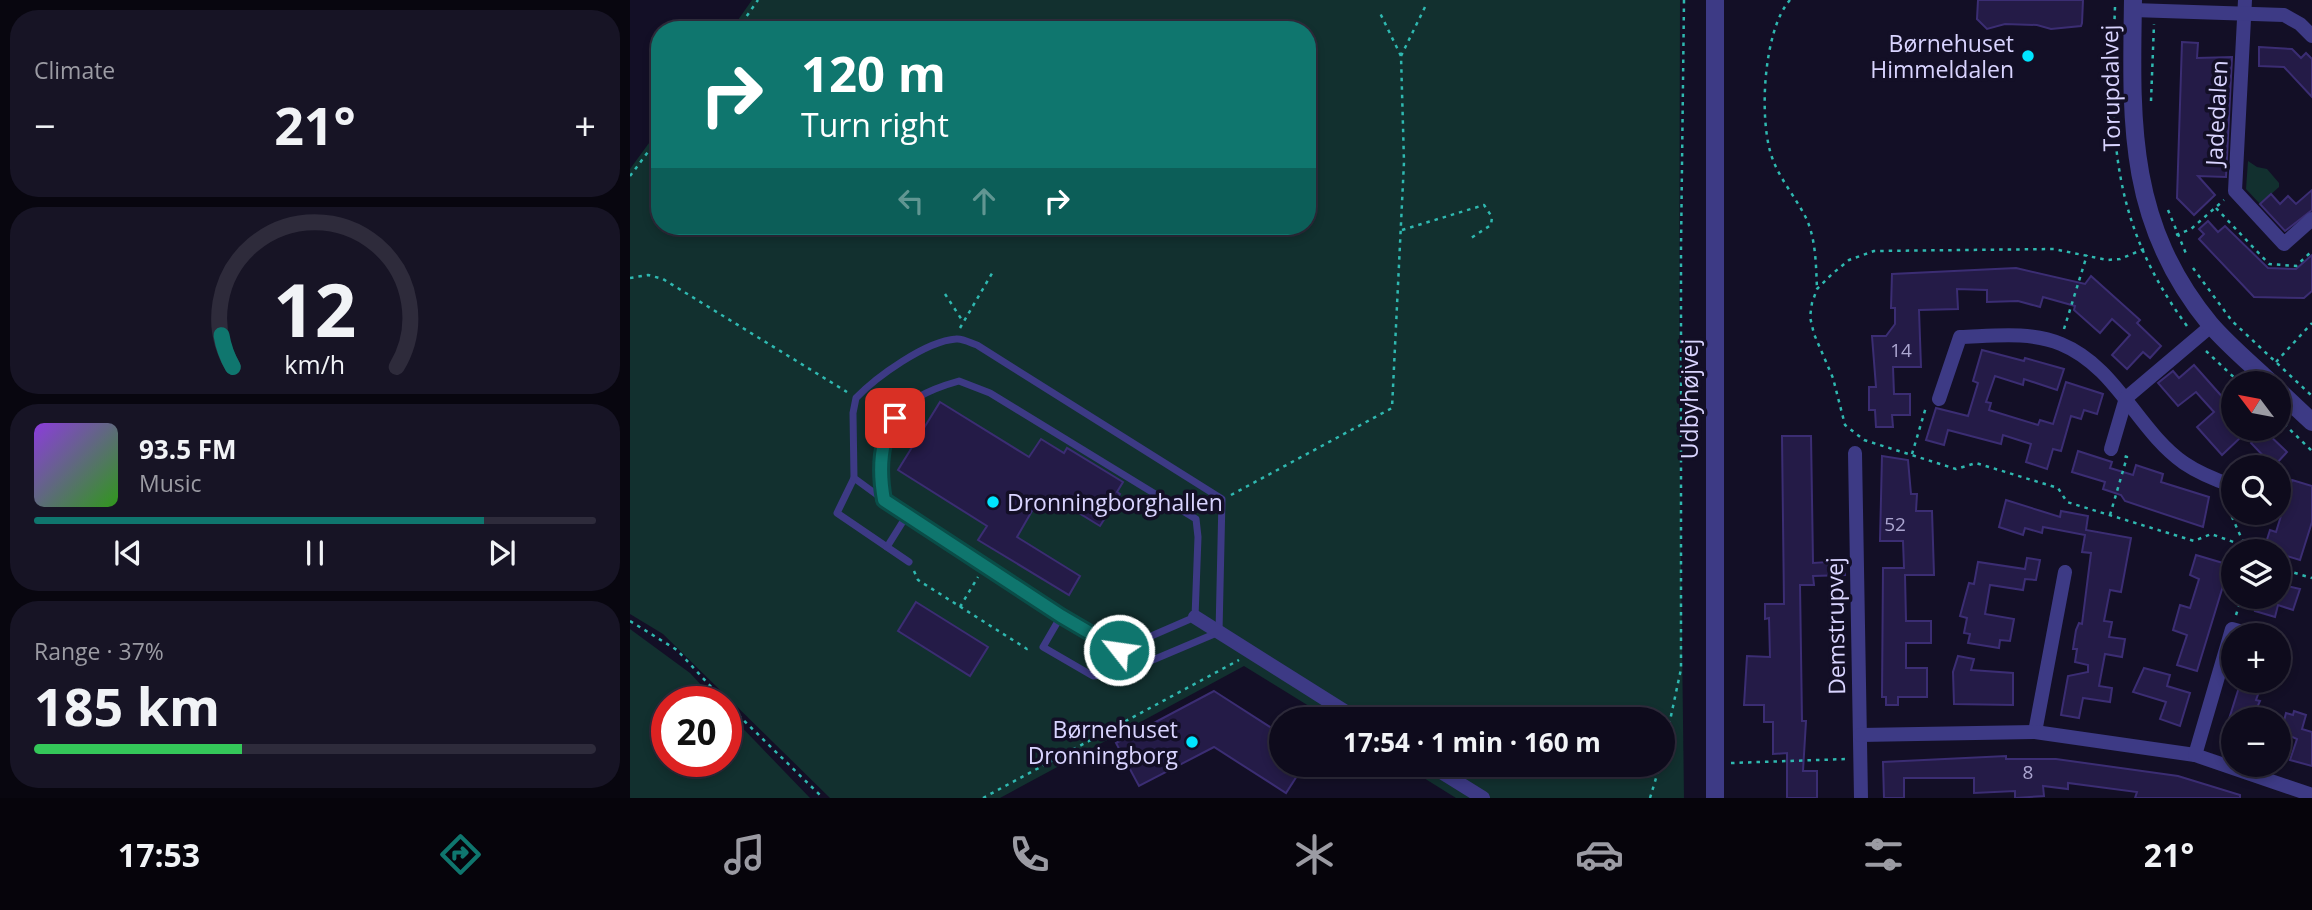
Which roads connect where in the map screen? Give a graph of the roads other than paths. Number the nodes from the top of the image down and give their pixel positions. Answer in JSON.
{"nodes":[{"id":1,"x":1715,"y":0,"type":"edge"},
{"id":2,"x":2133,"y":5,"type":"edge"},
{"id":3,"x":2245,"y":6,"type":"edge"},
{"id":4,"x":2312,"y":36,"type":"edge"},
{"id":5,"x":2312,"y":219,"type":"edge"},
{"id":6,"x":2211,"y":326,"type":"junction"},
{"id":7,"x":2258,"y":371,"type":"edge"},
{"id":8,"x":2126,"y":398,"type":"junction"},
{"id":9,"x":1939,"y":399,"type":"road end"},
{"id":10,"x":2291,"y":402,"type":"edge"},
{"id":11,"x":2312,"y":422,"type":"edge"},
{"id":12,"x":2111,"y":449,"type":"road end"},
{"id":13,"x":1855,"y":453,"type":"dead end"},
{"id":14,"x":854,"y":478,"type":"junction"},
{"id":15,"x":2221,"y":482,"type":"edge"},
{"id":16,"x":884,"y":500,"type":"junction"},
{"id":17,"x":907,"y":515,"type":"junction"},
{"id":18,"x":887,"y":547,"type":"junction"},
{"id":19,"x":909,"y":562,"type":"road end"},
{"id":20,"x":2065,"y":572,"type":"dead end"},
{"id":21,"x":1061,"y":616,"type":"junction"},
{"id":22,"x":1195,"y":617,"type":"junction"},
{"id":23,"x":1219,"y":632,"type":"junction"},
{"id":24,"x":2221,"y":666,"type":"edge"},
{"id":25,"x":1338,"y":707,"type":"edge"},
{"id":26,"x":2035,"y":732,"type":"junction"},
{"id":27,"x":1860,"y":735,"type":"junction"},
{"id":28,"x":2195,"y":755,"type":"junction"},
{"id":29,"x":1449,"y":777,"type":"edge"},
{"id":30,"x":2312,"y":794,"type":"edge"},
{"id":31,"x":1483,"y":798,"type":"edge"},
{"id":32,"x":1715,"y":798,"type":"edge"},
{"id":33,"x":1861,"y":798,"type":"edge"}],
"edges":[{"from":1,"to":32,"type":"street","name":"Udbyhøjvej"},
{"from":2,"to":3,"type":"street"},
{"from":2,"to":6,"type":"street","name":"Torupdalvej"},
{"from":3,"to":4,"type":"street"},
{"from":3,"to":5,"type":"street","name":"Jadedalen"},
{"from":6,"to":7,"type":"street","name":"Torupdalvej"},
{"from":6,"to":8,"type":"street"},
{"from":8,"to":9,"type":"street"},
{"from":8,"to":12,"type":"street"},
{"from":8,"to":15,"type":"street"},
{"from":10,"to":11,"type":"street","name":"Torupdalvej"},
{"from":13,"to":27,"type":"street","name":"Demstrupvej"},
{"from":14,"to":16,"type":"lane"},
{"from":14,"to":18,"type":"lane"},
{"from":14,"to":23,"type":"lane"},
{"from":16,"to":17,"type":"lane"},
{"from":16,"to":22,"type":"lane"},
{"from":17,"to":18,"type":"lane"},
{"from":17,"to":21,"type":"lane"},
{"from":18,"to":19,"type":"lane"},
{"from":20,"to":26,"type":"street"},
{"from":21,"to":22,"type":"lane"},
{"from":21,"to":23,"type":"lane"},
{"from":22,"to":23,"type":"street"},
{"from":23,"to":25,"type":"street"},
{"from":24,"to":28,"type":"street"},
{"from":26,"to":27,"type":"street"},
{"from":26,"to":28,"type":"street"},
{"from":27,"to":33,"type":"street","name":"Demstrupvej"},
{"from":28,"to":30,"type":"street"},
{"from":29,"to":31,"type":"street"}]}
